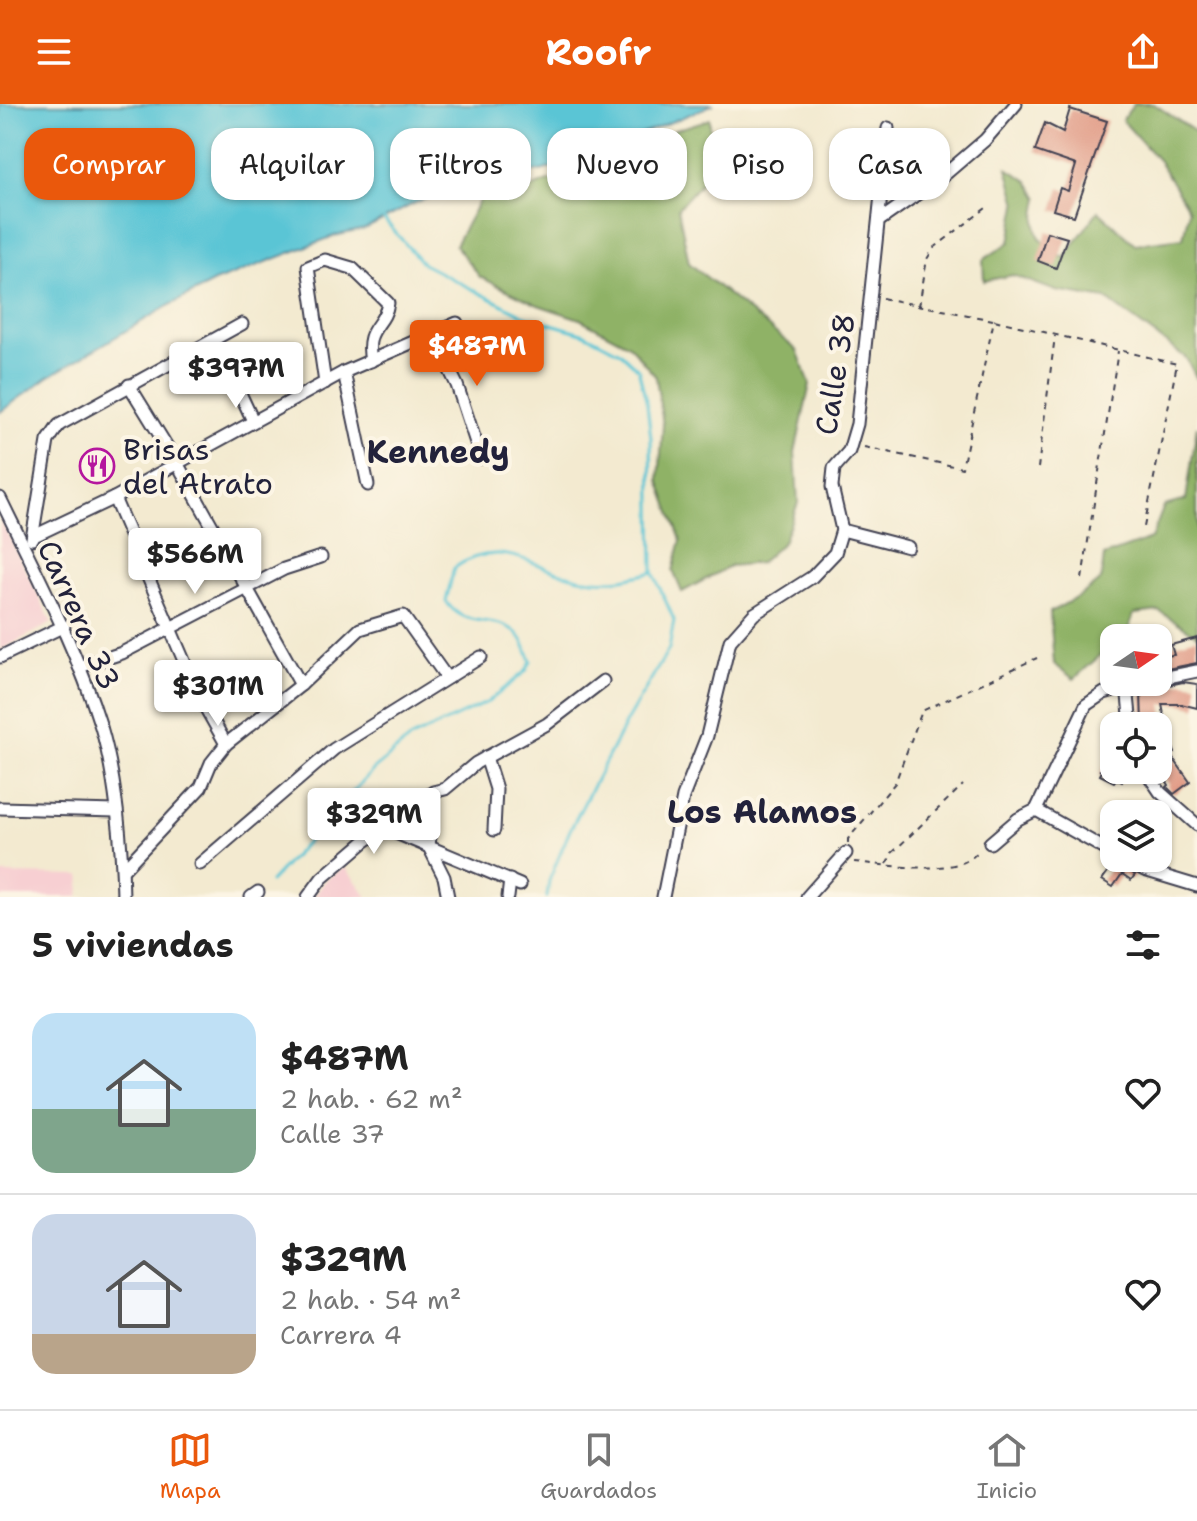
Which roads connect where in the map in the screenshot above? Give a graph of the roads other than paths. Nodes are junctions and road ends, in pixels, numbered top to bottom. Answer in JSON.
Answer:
{"nodes":[{"id":1,"x":1016,"y":104,"type":"edge"},
{"id":2,"x":882,"y":200,"type":"edge"},
{"id":3,"x":880,"y":220,"type":"junction"},
{"id":4,"x":457,"y":323,"type":"dead end"},
{"id":5,"x":242,"y":324,"type":"dead end"},
{"id":6,"x":432,"y":334,"type":"junction"},
{"id":7,"x":225,"y":361,"type":"dead end"},
{"id":8,"x":371,"y":361,"type":"junction"},
{"id":9,"x":344,"y":372,"type":"junction"},
{"id":10,"x":325,"y":383,"type":"junction"},
{"id":11,"x":129,"y":385,"type":"junction"},
{"id":12,"x":253,"y":421,"type":"junction"},
{"id":13,"x":481,"y":458,"type":"dead end"},
{"id":14,"x":177,"y":463,"type":"junction"},
{"id":15,"x":368,"y":485,"type":"dead end"},
{"id":16,"x":0,"y":498,"type":"edge"},
{"id":17,"x":114,"y":498,"type":"junction"},
{"id":18,"x":842,"y":530,"type":"junction"},
{"id":19,"x":34,"y":536,"type":"junction"},
{"id":20,"x":908,"y":547,"type":"dead end"},
{"id":21,"x":25,"y":550,"type":"junction"},
{"id":22,"x":321,"y":557,"type":"dead end"},
{"id":23,"x":245,"y":588,"type":"junction"},
{"id":24,"x":64,"y":626,"type":"junction"},
{"id":25,"x":171,"y":629,"type":"junction"},
{"id":26,"x":0,"y":657,"type":"edge"},
{"id":27,"x":481,"y":657,"type":"dead end"},
{"id":28,"x":79,"y":667,"type":"junction"},
{"id":29,"x":1197,"y":671,"type":"edge"},
{"id":30,"x":1172,"y":676,"type":"edge"},
{"id":31,"x":447,"y":678,"type":"junction"},
{"id":32,"x":603,"y":681,"type":"dead end"},
{"id":33,"x":301,"y":685,"type":"junction"},
{"id":34,"x":1100,"y":696,"type":"edge"},
{"id":35,"x":226,"y":744,"type":"junction"},
{"id":36,"x":486,"y":757,"type":"junction"},
{"id":37,"x":1155,"y":784,"type":"edge"},
{"id":38,"x":425,"y":800,"type":"junction"},
{"id":39,"x":0,"y":808,"type":"edge"},
{"id":40,"x":1036,"y":810,"type":"junction"},
{"id":41,"x":116,"y":811,"type":"junction"},
{"id":42,"x":1197,"y":825,"type":"edge"},
{"id":43,"x":384,"y":828,"type":"junction"},
{"id":44,"x":494,"y":830,"type":"dead end"},
{"id":45,"x":990,"y":843,"type":"road end"},
{"id":46,"x":1100,"y":846,"type":"edge"},
{"id":47,"x":429,"y":847,"type":"junction"},
{"id":48,"x":846,"y":853,"type":"road end"},
{"id":49,"x":200,"y":864,"type":"dead end"},
{"id":50,"x":123,"y":870,"type":"junction"},
{"id":51,"x":1151,"y":872,"type":"edge"},
{"id":52,"x":1197,"y":886,"type":"edge"},
{"id":53,"x":123,"y":897,"type":"edge"},
{"id":54,"x":308,"y":897,"type":"edge"},
{"id":55,"x":448,"y":897,"type":"edge"},
{"id":56,"x":508,"y":897,"type":"edge"},
{"id":57,"x":663,"y":897,"type":"edge"},
{"id":58,"x":807,"y":897,"type":"edge"}],
"edges":[{"from":1,"to":3,"type":"street"},
{"from":2,"to":3,"type":"street","name":"Calle 38"},
{"from":3,"to":18,"type":"street","name":"Calle 38"},
{"from":4,"to":6,"type":"street"},
{"from":5,"to":11,"type":"street"},
{"from":6,"to":8,"type":"street"},
{"from":6,"to":13,"type":"street"},
{"from":7,"to":12,"type":"street"},
{"from":8,"to":9,"type":"street"},
{"from":8,"to":10,"type":"street"},
{"from":9,"to":10,"type":"street"},
{"from":9,"to":15,"type":"street"},
{"from":10,"to":12,"type":"street"},
{"from":11,"to":14,"type":"street"},
{"from":11,"to":19,"type":"street"},
{"from":12,"to":14,"type":"street"},
{"from":14,"to":17,"type":"street"},
{"from":14,"to":23,"type":"street"},
{"from":16,"to":21,"type":"street","name":"Carrera 33"},
{"from":17,"to":19,"type":"street"},
{"from":17,"to":25,"type":"street"},
{"from":18,"to":20,"type":"street"},
{"from":18,"to":57,"type":"street"},
{"from":19,"to":21,"type":"street"},
{"from":21,"to":24,"type":"street","name":"Carrera 33"},
{"from":22,"to":23,"type":"street"},
{"from":23,"to":25,"type":"street"},
{"from":23,"to":33,"type":"street"},
{"from":24,"to":26,"type":"street"},
{"from":24,"to":28,"type":"street","name":"Carrera 33"},
{"from":25,"to":28,"type":"street"},
{"from":25,"to":35,"type":"street"},
{"from":27,"to":31,"type":"street"},
{"from":28,"to":41,"type":"street","name":"Carrera 33"},
{"from":29,"to":30,"type":"street"},
{"from":31,"to":33,"type":"street"},
{"from":31,"to":49,"type":"street"},
{"from":32,"to":36,"type":"street"},
{"from":33,"to":35,"type":"street"},
{"from":34,"to":40,"type":"street"},
{"from":35,"to":50,"type":"street"},
{"from":36,"to":38,"type":"street"},
{"from":36,"to":44,"type":"street"},
{"from":37,"to":42,"type":"street"},
{"from":38,"to":43,"type":"street"},
{"from":38,"to":47,"type":"street"},
{"from":39,"to":41,"type":"street"},
{"from":40,"to":45,"type":"street"},
{"from":40,"to":46,"type":"street"},
{"from":41,"to":50,"type":"street","name":"Carrera 33"},
{"from":43,"to":47,"type":"street"},
{"from":43,"to":54,"type":"street"},
{"from":47,"to":55,"type":"street"},
{"from":47,"to":56,"type":"street"},
{"from":48,"to":58,"type":"street"},
{"from":50,"to":53,"type":"street","name":"Carrera 33"},
{"from":51,"to":52,"type":"street"}]}
